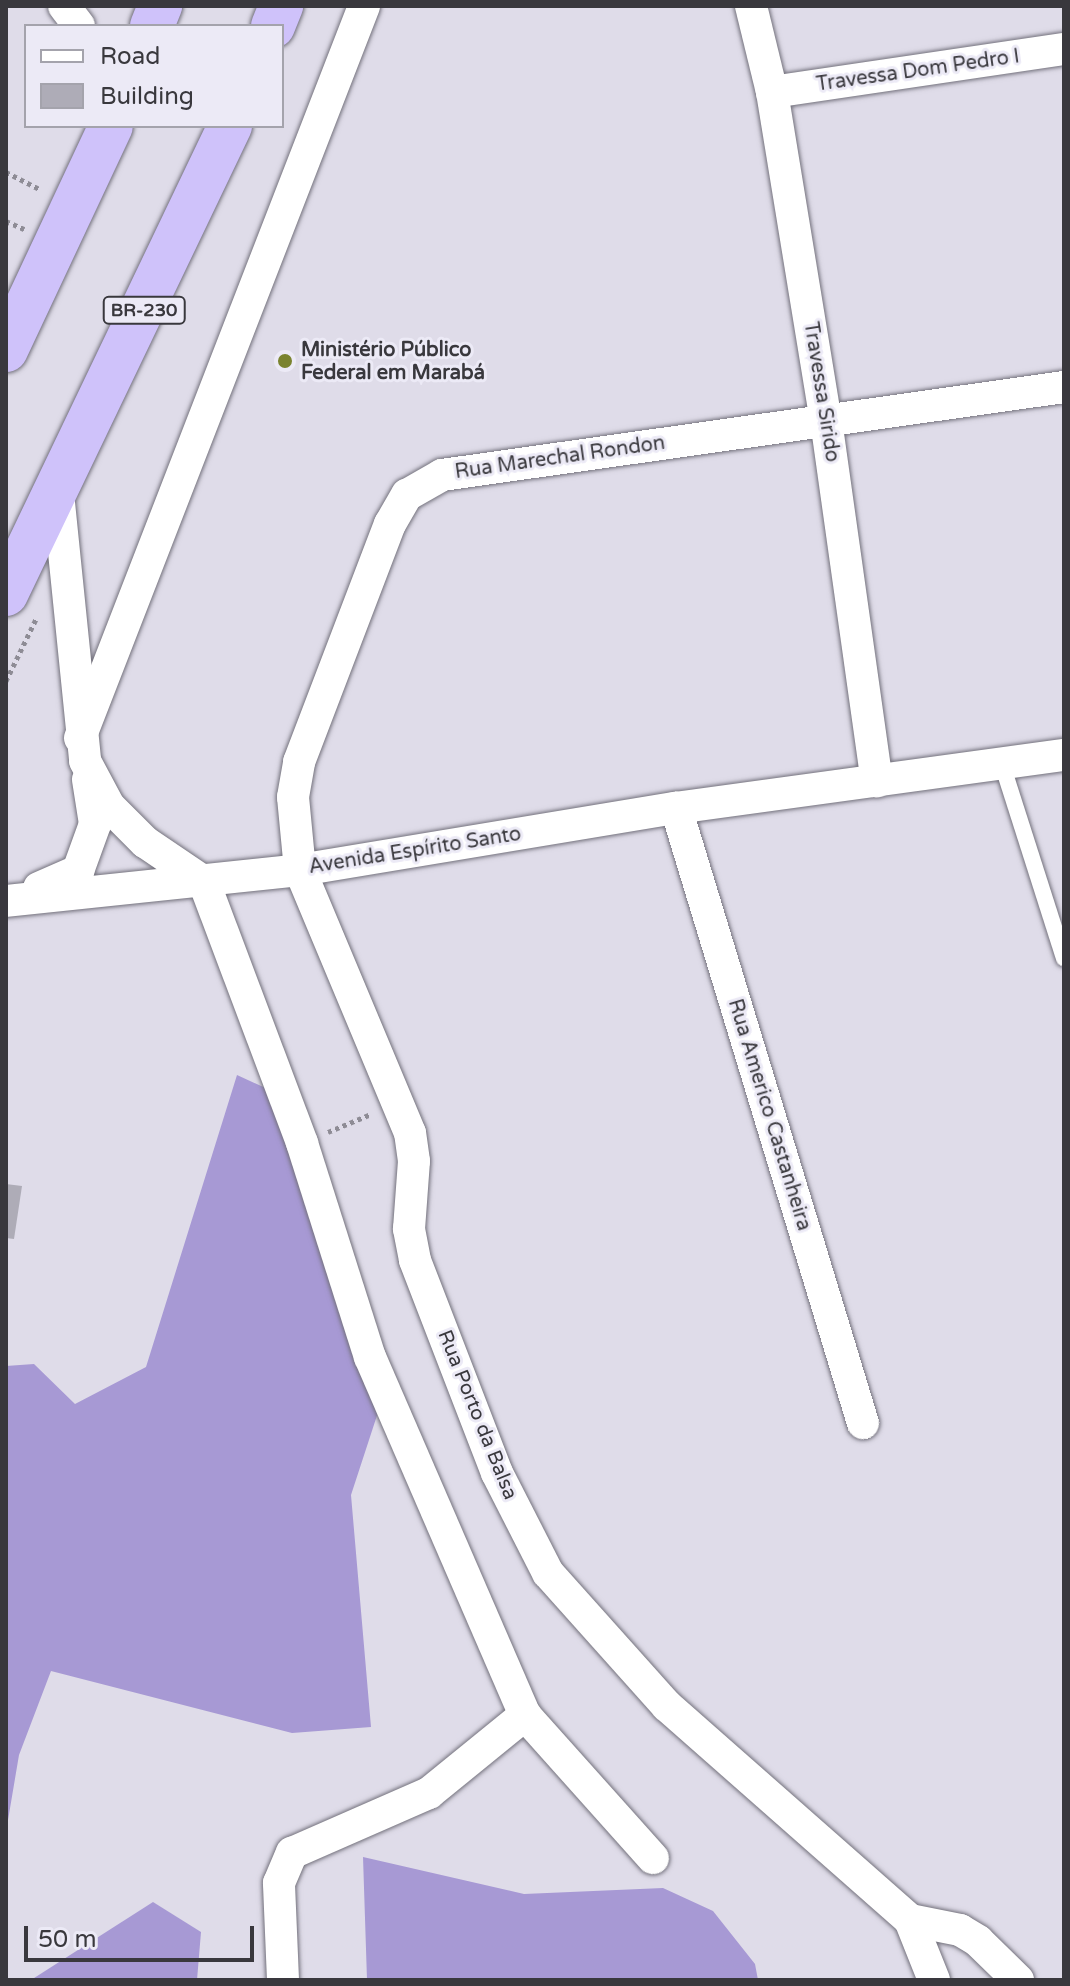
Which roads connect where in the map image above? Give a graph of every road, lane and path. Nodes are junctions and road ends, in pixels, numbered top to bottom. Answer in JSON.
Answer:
{"nodes":[{"id":1,"x":64,"y":6,"type":"edge"},
{"id":2,"x":364,"y":6,"type":"edge"},
{"id":3,"x":751,"y":6,"type":"edge"},
{"id":4,"x":78,"y":24,"type":"edge"},
{"id":5,"x":1064,"y":49,"type":"edge"},
{"id":6,"x":772,"y":92,"type":"junction"},
{"id":7,"x":110,"y":128,"type":"edge"},
{"id":8,"x":229,"y":128,"type":"edge"},
{"id":9,"x":6,"y":350,"type":"edge"},
{"id":10,"x":1064,"y":387,"type":"edge"},
{"id":11,"x":826,"y":420,"type":"junction"},
{"id":12,"x":58,"y":493,"type":"junction"},
{"id":13,"x":6,"y":594,"type":"edge"},
{"id":14,"x":69,"y":616,"type":"junction"},
{"id":15,"x":6,"y":681,"type":"edge"},
{"id":16,"x":82,"y":750,"type":"junction"},
{"id":17,"x":1064,"y":755,"type":"edge"},
{"id":18,"x":1002,"y":764,"type":"junction"},
{"id":19,"x":877,"y":781,"type":"junction"},
{"id":20,"x":676,"y":808,"type":"junction"},
{"id":21,"x":300,"y":870,"type":"junction"},
{"id":22,"x":204,"y":882,"type":"junction"},
{"id":23,"x":9,"y":899,"type":"edge"},
{"id":24,"x":1064,"y":958,"type":"edge"},
{"id":25,"x":397,"y":1103,"type":"junction"},
{"id":26,"x":302,"y":1143,"type":"junction"},
{"id":27,"x":863,"y":1423,"type":"dead end"},
{"id":28,"x":525,"y":1715,"type":"junction"},
{"id":29,"x":653,"y":1858,"type":"dead end"},
{"id":30,"x":910,"y":1920,"type":"junction"},
{"id":31,"x":283,"y":1980,"type":"edge"},
{"id":32,"x":934,"y":1980,"type":"edge"},
{"id":33,"x":1018,"y":1980,"type":"edge"}],
"edges":[{"from":1,"to":4,"type":"street"},
{"from":2,"to":16,"type":"street"},
{"from":3,"to":6,"type":"street","name":"Travessa Sirido"},
{"from":5,"to":6,"type":"street","name":"Travessa Dom Pedro I"},
{"from":6,"to":11,"type":"street","name":"Travessa Sirido"},
{"from":7,"to":9,"type":"highway"},
{"from":8,"to":12,"type":"highway","number":"BR-230"},
{"from":10,"to":11,"type":"street","name":"Rua Marechal Rondon"},
{"from":11,"to":19,"type":"street","name":"Travessa Sirido"},
{"from":11,"to":21,"type":"street","name":"Rua Marechal Rondon"},
{"from":12,"to":13,"type":"highway","number":"BR-230"},
{"from":12,"to":14,"type":"street"},
{"from":14,"to":15,"type":"path"},
{"from":14,"to":16,"type":"street"},
{"from":16,"to":22,"type":"street"},
{"from":16,"to":23,"type":"street"},
{"from":17,"to":18,"type":"street","name":"Avenida Espírito Santo"},
{"from":18,"to":19,"type":"street","name":"Avenida Espírito Santo"},
{"from":18,"to":24,"type":"lane"},
{"from":19,"to":20,"type":"street","name":"Avenida Espírito Santo"},
{"from":20,"to":21,"type":"street","name":"Avenida Espírito Santo"},
{"from":20,"to":27,"type":"street","name":"Rua Americo Castanheira"},
{"from":21,"to":22,"type":"street","name":"Avenida Espírito Santo"},
{"from":21,"to":25,"type":"street","name":"Rua Porto da Balsa"},
{"from":22,"to":23,"type":"street","name":"Avenida Espírito Santo"},
{"from":22,"to":26,"type":"street"},
{"from":25,"to":26,"type":"path"},
{"from":25,"to":30,"type":"street","name":"Rua Porto da Balsa"},
{"from":26,"to":28,"type":"street"},
{"from":28,"to":29,"type":"street"},
{"from":28,"to":31,"type":"street"},
{"from":30,"to":32,"type":"street","name":"Rua Porto da Balsa"},
{"from":30,"to":33,"type":"street"}]}
